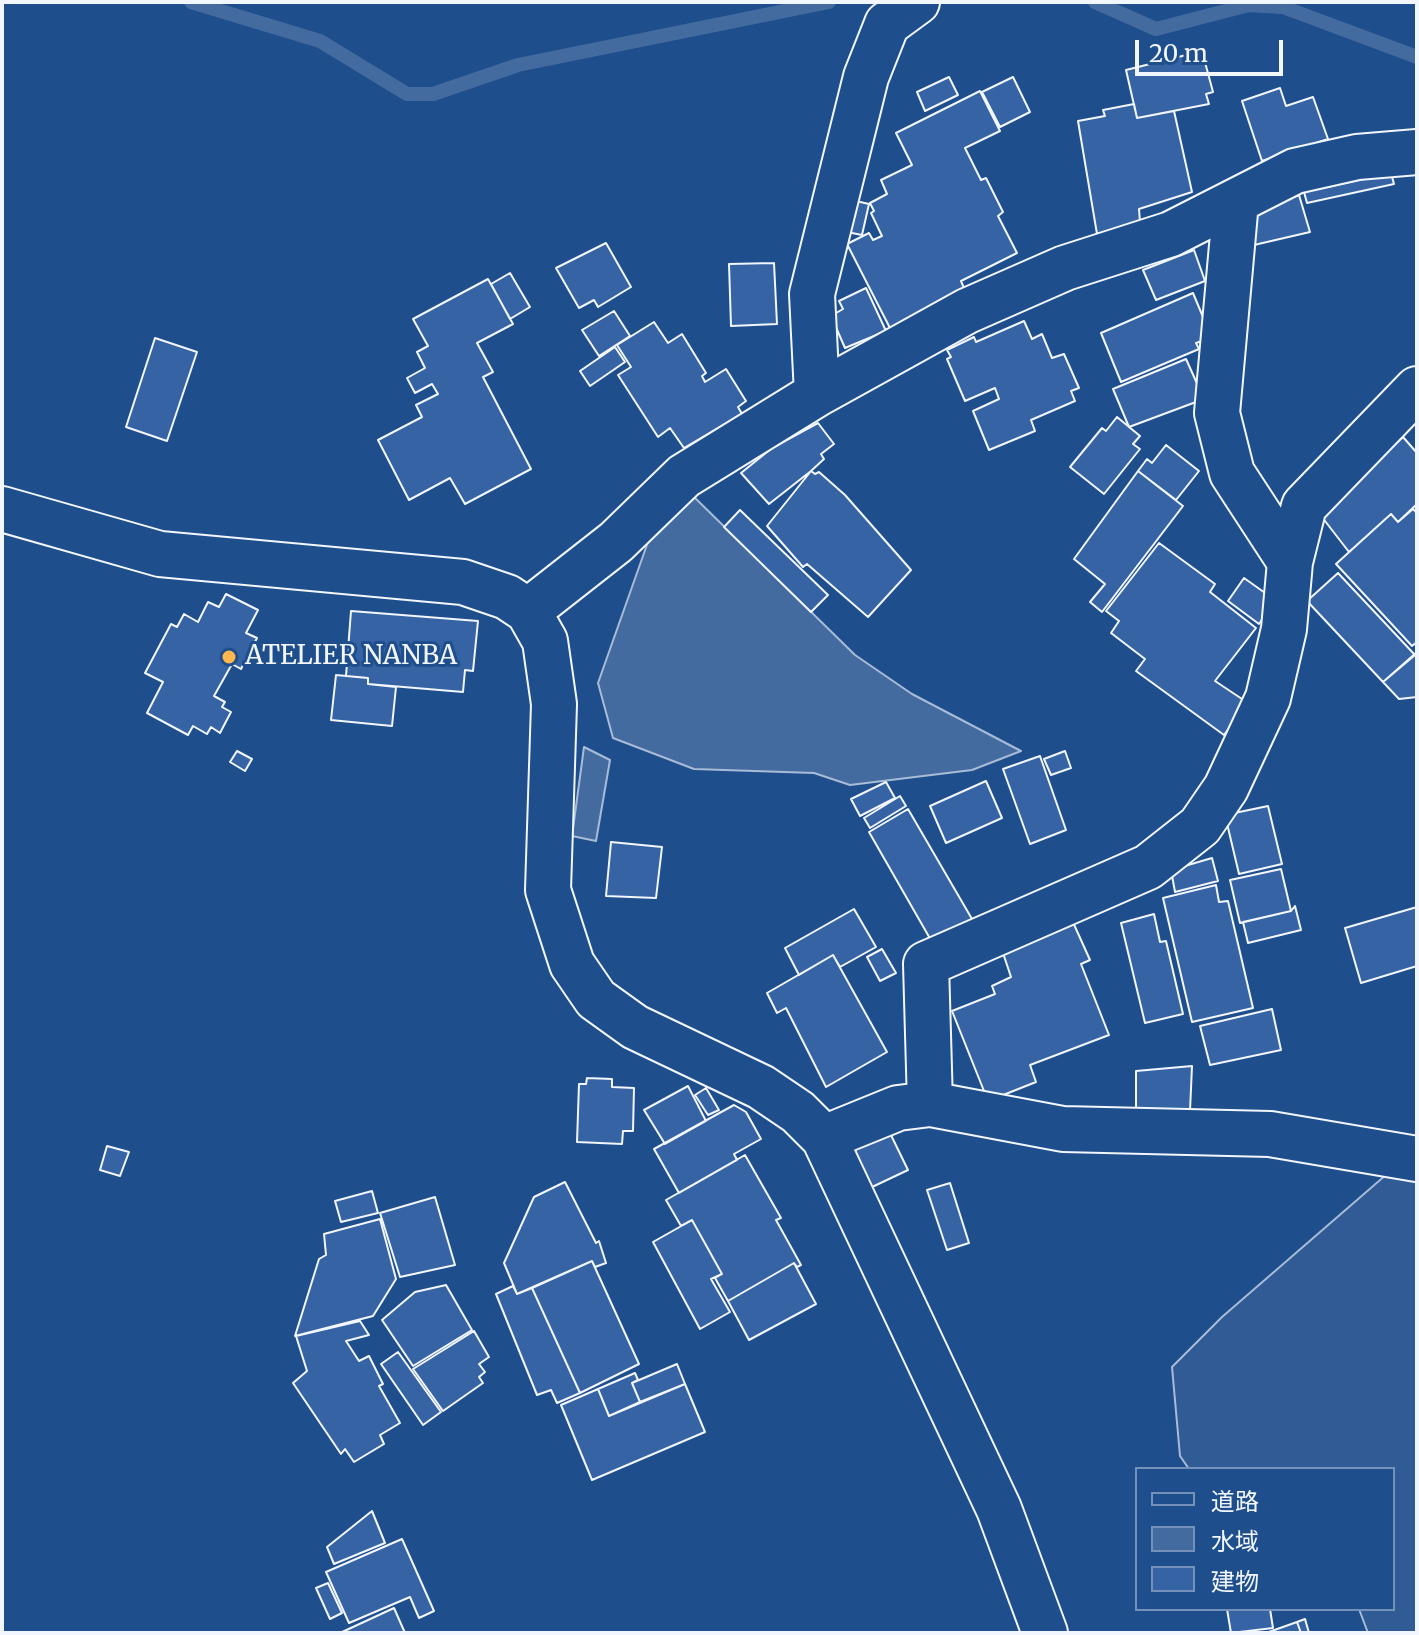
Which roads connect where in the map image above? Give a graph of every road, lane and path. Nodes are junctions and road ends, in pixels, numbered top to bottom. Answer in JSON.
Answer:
{"nodes":[{"id":1,"x":917,"y":2,"type":"edge"},
{"id":2,"x":1417,"y":152,"type":"edge"},
{"id":3,"x":1236,"y":201,"type":"junction"},
{"id":4,"x":1417,"y":389,"type":"edge"},
{"id":5,"x":817,"y":394,"type":"junction"},
{"id":6,"x":2,"y":509,"type":"edge"},
{"id":7,"x":1290,"y":562,"type":"junction"},
{"id":8,"x":528,"y":611,"type":"junction"},
{"id":9,"x":930,"y":1104,"type":"junction"},
{"id":10,"x":824,"y":1138,"type":"junction"},
{"id":11,"x":1417,"y":1159,"type":"edge"},
{"id":12,"x":1045,"y":1633,"type":"edge"}],
"edges":[{"from":1,"to":5,"type":"street"},
{"from":2,"to":3,"type":"street"},
{"from":3,"to":5,"type":"street"},
{"from":3,"to":7,"type":"street"},
{"from":4,"to":7,"type":"street"},
{"from":5,"to":8,"type":"street"},
{"from":6,"to":8,"type":"street"},
{"from":7,"to":9,"type":"street"},
{"from":8,"to":10,"type":"street"},
{"from":9,"to":10,"type":"street"},
{"from":9,"to":11,"type":"street"},
{"from":10,"to":12,"type":"street"}]}
